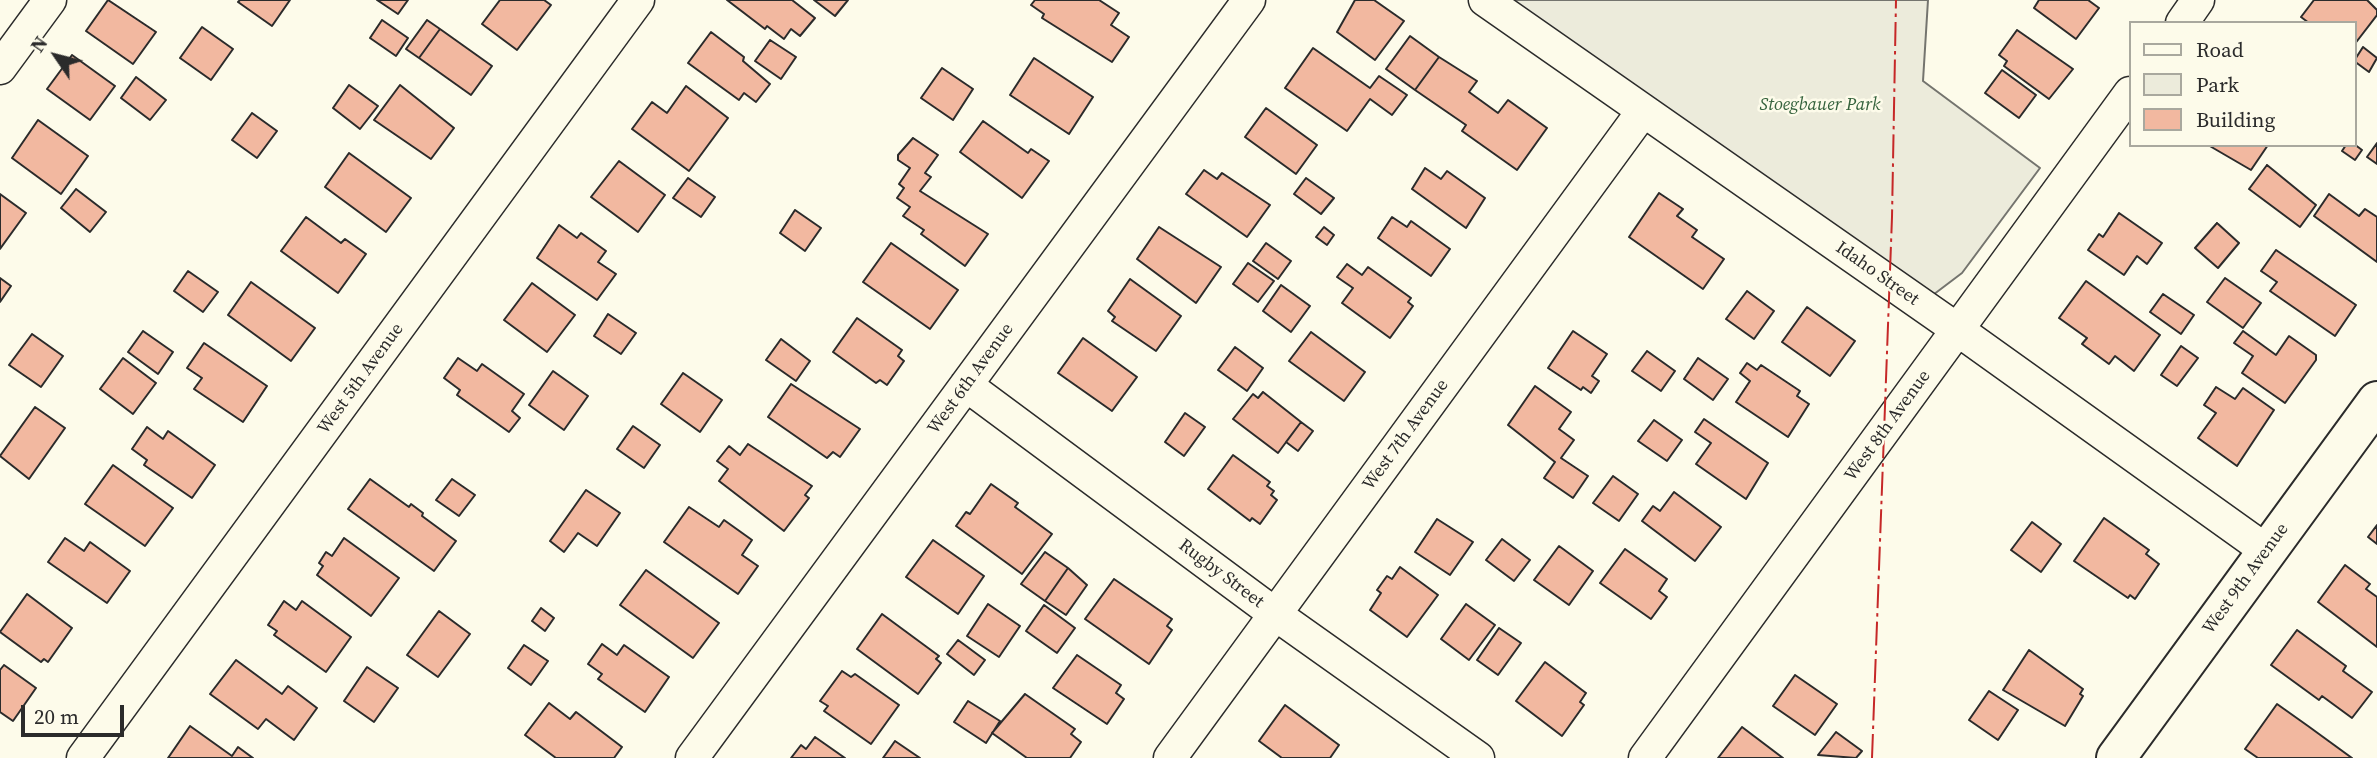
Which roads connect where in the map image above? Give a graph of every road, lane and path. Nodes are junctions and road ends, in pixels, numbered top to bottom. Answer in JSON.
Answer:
{"nodes":[{"id":1,"x":50,"y":0,"type":"edge"},
{"id":2,"x":638,"y":0,"type":"edge"},
{"id":3,"x":1249,"y":0,"type":"edge"},
{"id":4,"x":1485,"y":0,"type":"edge"},
{"id":5,"x":2198,"y":0,"type":"edge"},
{"id":6,"x":2183,"y":21,"type":"edge"},
{"id":7,"x":0,"y":68,"type":"edge"},
{"id":8,"x":2128,"y":96,"type":"edge"},
{"id":9,"x":1643,"y":111,"type":"junction"},
{"id":10,"x":1958,"y":330,"type":"junction"},
{"id":11,"x":966,"y":385,"type":"junction"},
{"id":12,"x":2377,"y":401,"type":"edge"},
{"id":13,"x":2267,"y":551,"type":"junction"},
{"id":14,"x":1275,"y":614,"type":"junction"},
{"id":15,"x":83,"y":758,"type":"edge"},
{"id":16,"x":692,"y":758,"type":"edge"},
{"id":17,"x":1170,"y":758,"type":"edge"},
{"id":18,"x":1478,"y":758,"type":"edge"},
{"id":19,"x":1645,"y":758,"type":"edge"},
{"id":20,"x":2116,"y":758,"type":"edge"}],
"edges":[{"from":1,"to":7,"type":"street"},
{"from":2,"to":15,"type":"street","name":"West 5th Avenue"},
{"from":3,"to":11,"type":"street","name":"West 6th Avenue"},
{"from":4,"to":9,"type":"street","name":"Idaho Street"},
{"from":5,"to":6,"type":"street"},
{"from":8,"to":10,"type":"street","name":"West 8th Avenue"},
{"from":9,"to":10,"type":"street","name":"Idaho Street"},
{"from":9,"to":14,"type":"street","name":"West 7th Avenue"},
{"from":10,"to":13,"type":"street","name":"Idaho Street"},
{"from":10,"to":19,"type":"street","name":"West 8th Avenue"},
{"from":11,"to":14,"type":"street","name":"Rugby Street"},
{"from":11,"to":16,"type":"street","name":"West 6th Avenue"},
{"from":12,"to":13,"type":"main road","name":"West 9th Avenue"},
{"from":13,"to":20,"type":"main road","name":"West 9th Avenue"},
{"from":14,"to":17,"type":"street","name":"West 7th Avenue"},
{"from":14,"to":18,"type":"street","name":"Rugby Street"}]}
